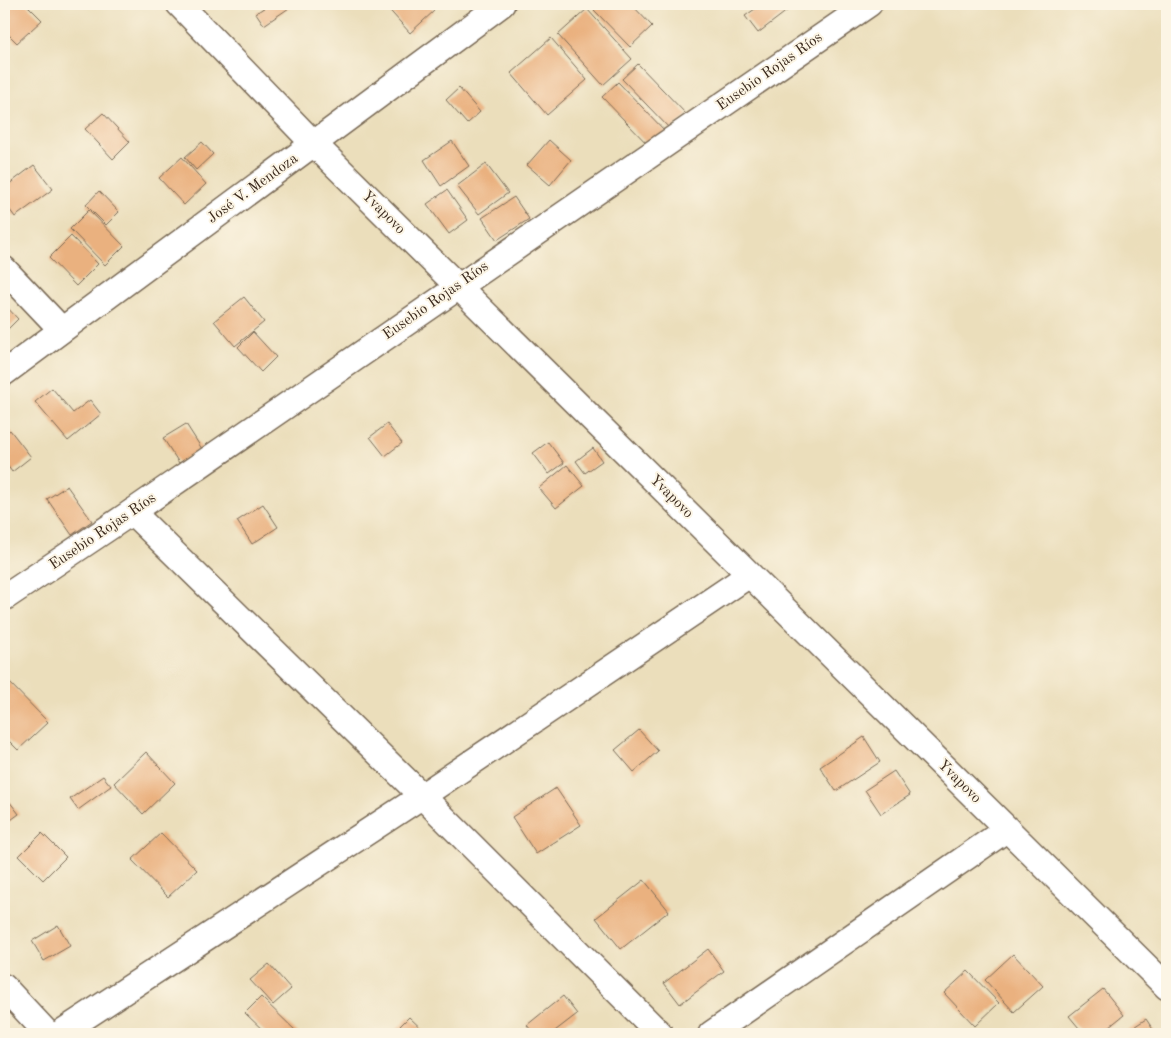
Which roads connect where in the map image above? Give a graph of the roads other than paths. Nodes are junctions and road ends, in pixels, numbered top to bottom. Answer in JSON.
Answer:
{"nodes":[{"id":1,"x":179,"y":4,"type":"edge"},
{"id":2,"x":502,"y":4,"type":"edge"},
{"id":3,"x":868,"y":4,"type":"edge"},
{"id":4,"x":314,"y":144,"type":"junction"},
{"id":5,"x":4,"y":269,"type":"edge"},
{"id":6,"x":457,"y":287,"type":"junction"},
{"id":7,"x":61,"y":329,"type":"junction"},
{"id":8,"x":4,"y":373,"type":"edge"},
{"id":9,"x":132,"y":512,"type":"junction"},
{"id":10,"x":750,"y":575,"type":"junction"},
{"id":11,"x":4,"y":598,"type":"edge"},
{"id":12,"x":422,"y":796,"type":"junction"},
{"id":13,"x":1007,"y":828,"type":"junction"},
{"id":14,"x":4,"y":987,"type":"edge"},
{"id":15,"x":1167,"y":987,"type":"edge"},
{"id":16,"x":48,"y":1034,"type":"edge"},
{"id":17,"x":59,"y":1034,"type":"edge"},
{"id":18,"x":660,"y":1034,"type":"edge"},
{"id":19,"x":711,"y":1034,"type":"edge"}],
"edges":[{"from":1,"to":4,"type":"street","name":"Yvapovo"},
{"from":2,"to":4,"type":"street","name":"José V. Mendoza"},
{"from":3,"to":6,"type":"street","name":"Eusebio Rojas Ríos"},
{"from":4,"to":6,"type":"street","name":"Yvapovo"},
{"from":4,"to":7,"type":"street","name":"José V. Mendoza"},
{"from":5,"to":7,"type":"street"},
{"from":6,"to":9,"type":"street","name":"Eusebio Rojas Ríos"},
{"from":6,"to":10,"type":"street","name":"Yvapovo"},
{"from":7,"to":8,"type":"street","name":"José V. Mendoza"},
{"from":9,"to":11,"type":"street","name":"Eusebio Rojas Ríos"},
{"from":9,"to":12,"type":"street"},
{"from":10,"to":12,"type":"street"},
{"from":10,"to":13,"type":"street","name":"Yvapovo"},
{"from":12,"to":17,"type":"street"},
{"from":12,"to":18,"type":"street"},
{"from":13,"to":15,"type":"street","name":"Yvapovo"},
{"from":13,"to":19,"type":"street"},
{"from":14,"to":16,"type":"street"}]}
